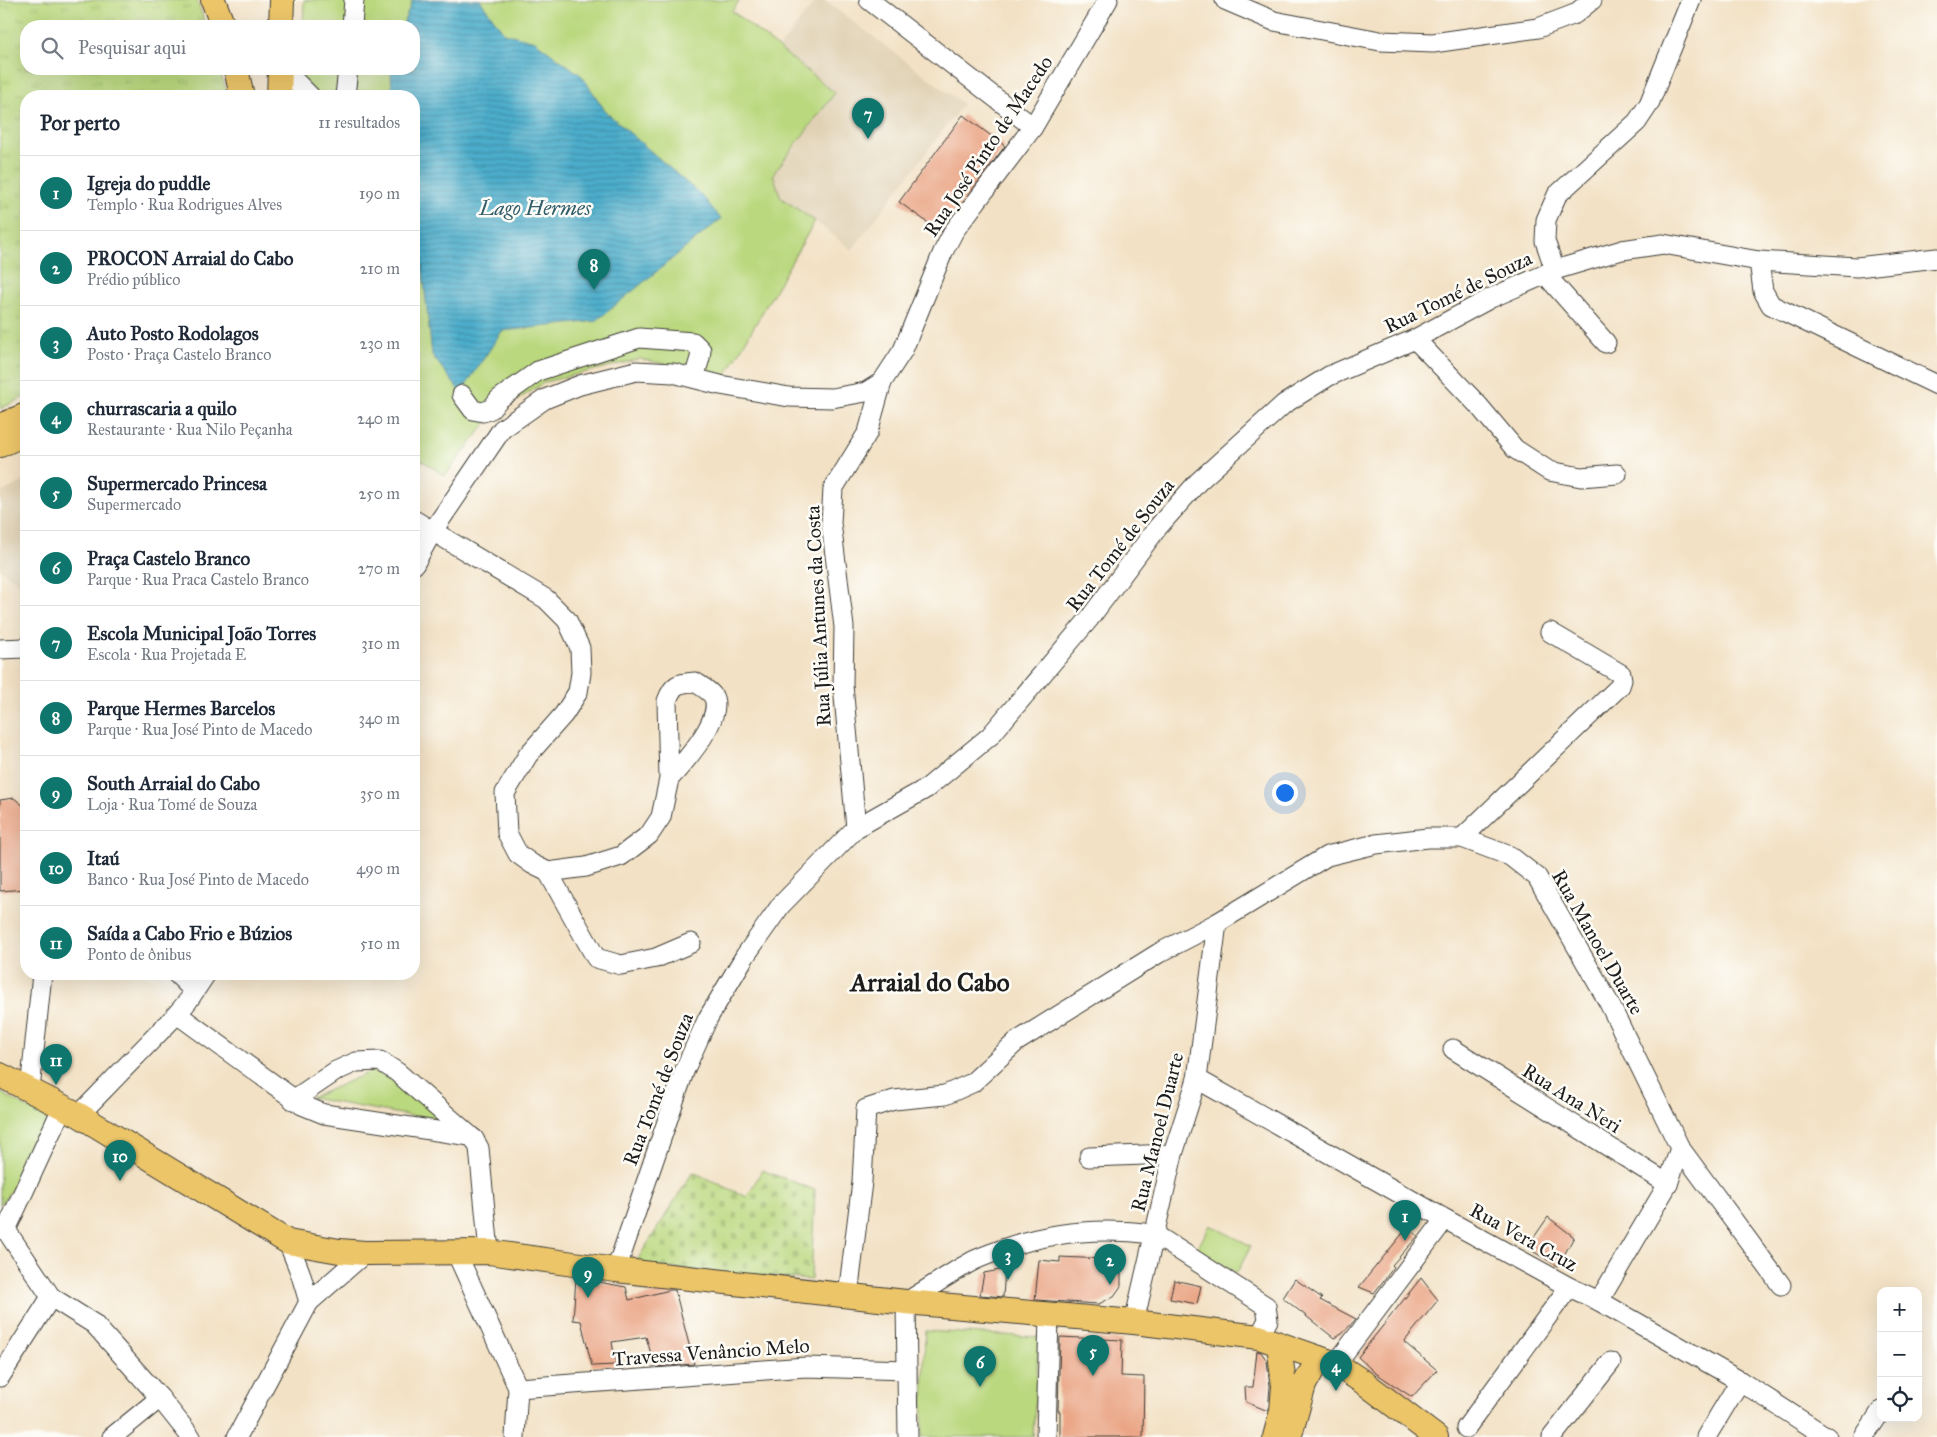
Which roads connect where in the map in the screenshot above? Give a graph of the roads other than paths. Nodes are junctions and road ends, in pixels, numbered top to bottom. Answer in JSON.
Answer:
{"nodes":[{"id":1,"x":213,"y":0,"type":"edge"},
{"id":2,"x":282,"y":0,"type":"edge"},
{"id":3,"x":354,"y":0,"type":"edge"},
{"id":4,"x":869,"y":0,"type":"edge"},
{"id":5,"x":1108,"y":0,"type":"edge"},
{"id":6,"x":1225,"y":0,"type":"edge"},
{"id":7,"x":1592,"y":0,"type":"edge"},
{"id":8,"x":1691,"y":0,"type":"edge"},
{"id":9,"x":221,"y":20,"type":"edge"},
{"id":10,"x":281,"y":20,"type":"edge"},
{"id":11,"x":352,"y":20,"type":"edge"},
{"id":12,"x":237,"y":75,"type":"edge"},
{"id":13,"x":281,"y":75,"type":"edge"},
{"id":14,"x":288,"y":75,"type":"edge"},
{"id":15,"x":347,"y":75,"type":"edge"},
{"id":16,"x":241,"y":90,"type":"edge"},
{"id":17,"x":280,"y":90,"type":"edge"},
{"id":18,"x":304,"y":90,"type":"edge"},
{"id":19,"x":346,"y":90,"type":"edge"},
{"id":20,"x":1033,"y":127,"type":"junction"},
{"id":21,"x":1937,"y":258,"type":"edge"},
{"id":22,"x":1759,"y":261,"type":"junction"},
{"id":23,"x":1550,"y":272,"type":"junction"},
{"id":24,"x":1415,"y":339,"type":"junction"},
{"id":25,"x":1606,"y":344,"type":"dead end"},
{"id":26,"x":694,"y":378,"type":"junction"},
{"id":27,"x":882,"y":382,"type":"junction"},
{"id":28,"x":1937,"y":385,"type":"edge"},
{"id":29,"x":462,"y":394,"type":"dead end"},
{"id":30,"x":20,"y":418,"type":"edge"},
{"id":31,"x":0,"y":426,"type":"edge"},
{"id":32,"x":20,"y":436,"type":"edge"},
{"id":33,"x":0,"y":445,"type":"edge"},
{"id":34,"x":1617,"y":474,"type":"dead end"},
{"id":35,"x":420,"y":524,"type":"edge"},
{"id":36,"x":432,"y":532,"type":"junction"},
{"id":37,"x":420,"y":554,"type":"edge"},
{"id":38,"x":1550,"y":632,"type":"dead end"},
{"id":39,"x":0,"y":648,"type":"edge"},
{"id":40,"x":20,"y":648,"type":"edge"},
{"id":41,"x":669,"y":779,"type":"junction"},
{"id":42,"x":856,"y":828,"type":"junction"},
{"id":43,"x":1462,"y":838,"type":"junction"},
{"id":44,"x":548,"y":872,"type":"junction"},
{"id":45,"x":1217,"y":923,"type":"junction"},
{"id":46,"x":691,"y":943,"type":"dead end"},
{"id":47,"x":41,"y":980,"type":"edge"},
{"id":48,"x":183,"y":980,"type":"edge"},
{"id":49,"x":202,"y":980,"type":"edge"},
{"id":50,"x":194,"y":991,"type":"junction"},
{"id":51,"x":177,"y":1014,"type":"junction"},
{"id":52,"x":1453,"y":1049,"type":"dead end"},
{"id":53,"x":0,"y":1076,"type":"edge"},
{"id":54,"x":1197,"y":1079,"type":"junction"},
{"id":55,"x":30,"y":1090,"type":"junction"},
{"id":56,"x":293,"y":1100,"type":"junction"},
{"id":57,"x":71,"y":1110,"type":"junction"},
{"id":58,"x":470,"y":1136,"type":"junction"},
{"id":59,"x":1680,"y":1148,"type":"junction"},
{"id":60,"x":1174,"y":1154,"type":"junction"},
{"id":61,"x":1088,"y":1158,"type":"dead end"},
{"id":62,"x":1668,"y":1184,"type":"junction"},
{"id":63,"x":1445,"y":1219,"type":"junction"},
{"id":64,"x":3,"y":1226,"type":"edge"},
{"id":65,"x":1154,"y":1234,"type":"junction"},
{"id":66,"x":288,"y":1242,"type":"junction"},
{"id":67,"x":456,"y":1252,"type":"junction"},
{"id":68,"x":489,"y":1252,"type":"junction"},
{"id":69,"x":365,"y":1253,"type":"junction"},
{"id":70,"x":616,"y":1270,"type":"junction"},
{"id":71,"x":1781,"y":1285,"type":"dead end"},
{"id":72,"x":1569,"y":1287,"type":"junction"},
{"id":73,"x":848,"y":1295,"type":"junction"},
{"id":74,"x":51,"y":1297,"type":"junction"},
{"id":75,"x":1599,"y":1301,"type":"junction"},
{"id":76,"x":309,"y":1302,"type":"junction"},
{"id":77,"x":906,"y":1302,"type":"junction"},
{"id":78,"x":1049,"y":1314,"type":"junction"},
{"id":79,"x":1134,"y":1322,"type":"junction"},
{"id":80,"x":1269,"y":1341,"type":"junction"},
{"id":81,"x":1328,"y":1361,"type":"junction"},
{"id":82,"x":1611,"y":1362,"type":"dead end"},
{"id":83,"x":907,"y":1370,"type":"junction"},
{"id":84,"x":0,"y":1377,"type":"edge"},
{"id":85,"x":1740,"y":1381,"type":"junction"},
{"id":86,"x":518,"y":1388,"type":"junction"},
{"id":87,"x":1293,"y":1388,"type":"junction"},
{"id":88,"x":160,"y":1398,"type":"junction"},
{"id":89,"x":1877,"y":1417,"type":"edge"},
{"id":90,"x":1466,"y":1428,"type":"dead end"},
{"id":91,"x":112,"y":1437,"type":"edge"},
{"id":92,"x":191,"y":1437,"type":"edge"},
{"id":93,"x":237,"y":1437,"type":"edge"},
{"id":94,"x":515,"y":1437,"type":"edge"},
{"id":95,"x":908,"y":1437,"type":"edge"},
{"id":96,"x":1046,"y":1437,"type":"edge"},
{"id":97,"x":1275,"y":1437,"type":"edge"},
{"id":98,"x":1289,"y":1437,"type":"edge"},
{"id":99,"x":1436,"y":1437,"type":"edge"},
{"id":100,"x":1552,"y":1437,"type":"edge"},
{"id":101,"x":1706,"y":1437,"type":"edge"},
{"id":102,"x":1827,"y":1437,"type":"edge"},
{"id":103,"x":1864,"y":1437,"type":"edge"}],
"edges":[{"from":1,"to":9,"type":"main road"},
{"from":2,"to":10,"type":"main road"},
{"from":3,"to":11,"type":"street"},
{"from":4,"to":20,"type":"street"},
{"from":5,"to":20,"type":"street","name":"Rua José Pinto de Macedo"},
{"from":6,"to":7,"type":"street"},
{"from":8,"to":23,"type":"street"},
{"from":12,"to":16,"type":"main road"},
{"from":13,"to":17,"type":"main road"},
{"from":14,"to":18,"type":"street"},
{"from":15,"to":19,"type":"street"},
{"from":20,"to":27,"type":"street","name":"Rua José Pinto de Macedo"},
{"from":21,"to":22,"type":"street","name":"Rua Tomé de Souza"},
{"from":22,"to":23,"type":"street","name":"Rua Tomé de Souza"},
{"from":22,"to":28,"type":"street"},
{"from":23,"to":24,"type":"street","name":"Rua Tomé de Souza"},
{"from":23,"to":25,"type":"street"},
{"from":24,"to":34,"type":"street"},
{"from":24,"to":42,"type":"street","name":"Rua Tomé de Souza"},
{"from":26,"to":27,"type":"street"},
{"from":26,"to":29,"type":"street"},
{"from":26,"to":36,"type":"street"},
{"from":27,"to":42,"type":"street","name":"Rua Júlia Antunes da Costa"},
{"from":30,"to":31,"type":"main road"},
{"from":32,"to":33,"type":"main road"},
{"from":35,"to":36,"type":"street"},
{"from":36,"to":37,"type":"street"},
{"from":36,"to":44,"type":"street"},
{"from":38,"to":43,"type":"street"},
{"from":39,"to":40,"type":"street"},
{"from":41,"to":41,"type":"street"},
{"from":41,"to":44,"type":"street"},
{"from":42,"to":70,"type":"street","name":"Rua Tomé de Souza"},
{"from":43,"to":45,"type":"street","name":"Rua Manoel Duarte"},
{"from":43,"to":59,"type":"street","name":"Rua Manoel Duarte"},
{"from":44,"to":46,"type":"street"},
{"from":45,"to":54,"type":"street","name":"Rua Manoel Duarte"},
{"from":45,"to":73,"type":"street","name":"Rua Manoel Duarte"},
{"from":47,"to":55,"type":"street"},
{"from":48,"to":50,"type":"street"},
{"from":49,"to":50,"type":"street"},
{"from":50,"to":51,"type":"street"},
{"from":51,"to":56,"type":"street"},
{"from":51,"to":57,"type":"street"},
{"from":52,"to":62,"type":"street","name":"Rua Ana Neri"},
{"from":53,"to":55,"type":"main road"},
{"from":54,"to":60,"type":"street","name":"Rua Manoel Duarte"},
{"from":54,"to":63,"type":"street","name":"Rua Vera Cruz"},
{"from":55,"to":57,"type":"main road"},
{"from":56,"to":58,"type":"street"},
{"from":56,"to":58,"type":"street"},
{"from":57,"to":64,"type":"street"},
{"from":57,"to":66,"type":"main road"},
{"from":58,"to":68,"type":"street"},
{"from":59,"to":62,"type":"street"},
{"from":59,"to":71,"type":"street","name":"Rua Manoel Duarte"},
{"from":60,"to":61,"type":"street"},
{"from":60,"to":65,"type":"street","name":"Rua Manoel Duarte"},
{"from":62,"to":75,"type":"street"},
{"from":63,"to":72,"type":"street","name":"Rua Vera Cruz"},
{"from":63,"to":81,"type":"street"},
{"from":64,"to":74,"type":"street"},
{"from":65,"to":77,"type":"street"},
{"from":65,"to":79,"type":"street","name":"Rua Manoel Duarte"},
{"from":65,"to":80,"type":"street"},
{"from":66,"to":69,"type":"main road"},
{"from":66,"to":76,"type":"street"},
{"from":67,"to":68,"type":"main road"},
{"from":67,"to":69,"type":"main road"},
{"from":67,"to":86,"type":"street"},
{"from":68,"to":70,"type":"main road"},
{"from":69,"to":76,"type":"street"},
{"from":70,"to":73,"type":"main road"},
{"from":72,"to":75,"type":"street","name":"Rua Vera Cruz"},
{"from":72,"to":90,"type":"street"},
{"from":73,"to":77,"type":"main road"},
{"from":74,"to":84,"type":"street"},
{"from":74,"to":88,"type":"street"},
{"from":75,"to":85,"type":"street","name":"Rua Vera Cruz"},
{"from":76,"to":93,"type":"street"},
{"from":77,"to":78,"type":"main road"},
{"from":77,"to":83,"type":"street"},
{"from":78,"to":79,"type":"main road"},
{"from":78,"to":96,"type":"street"},
{"from":79,"to":80,"type":"main road"},
{"from":80,"to":81,"type":"main road"},
{"from":80,"to":87,"type":"main road"},
{"from":81,"to":87,"type":"main road"},
{"from":81,"to":99,"type":"main road"},
{"from":82,"to":100,"type":"street"},
{"from":83,"to":86,"type":"street","name":"Travessa Venâncio Melo"},
{"from":83,"to":95,"type":"street"},
{"from":85,"to":101,"type":"street"},
{"from":85,"to":102,"type":"street","name":"Rua Vera Cruz"},
{"from":86,"to":94,"type":"street"},
{"from":87,"to":97,"type":"main road"},
{"from":87,"to":98,"type":"main road"},
{"from":88,"to":91,"type":"street"},
{"from":88,"to":92,"type":"street"},
{"from":89,"to":103,"type":"street"}]}
